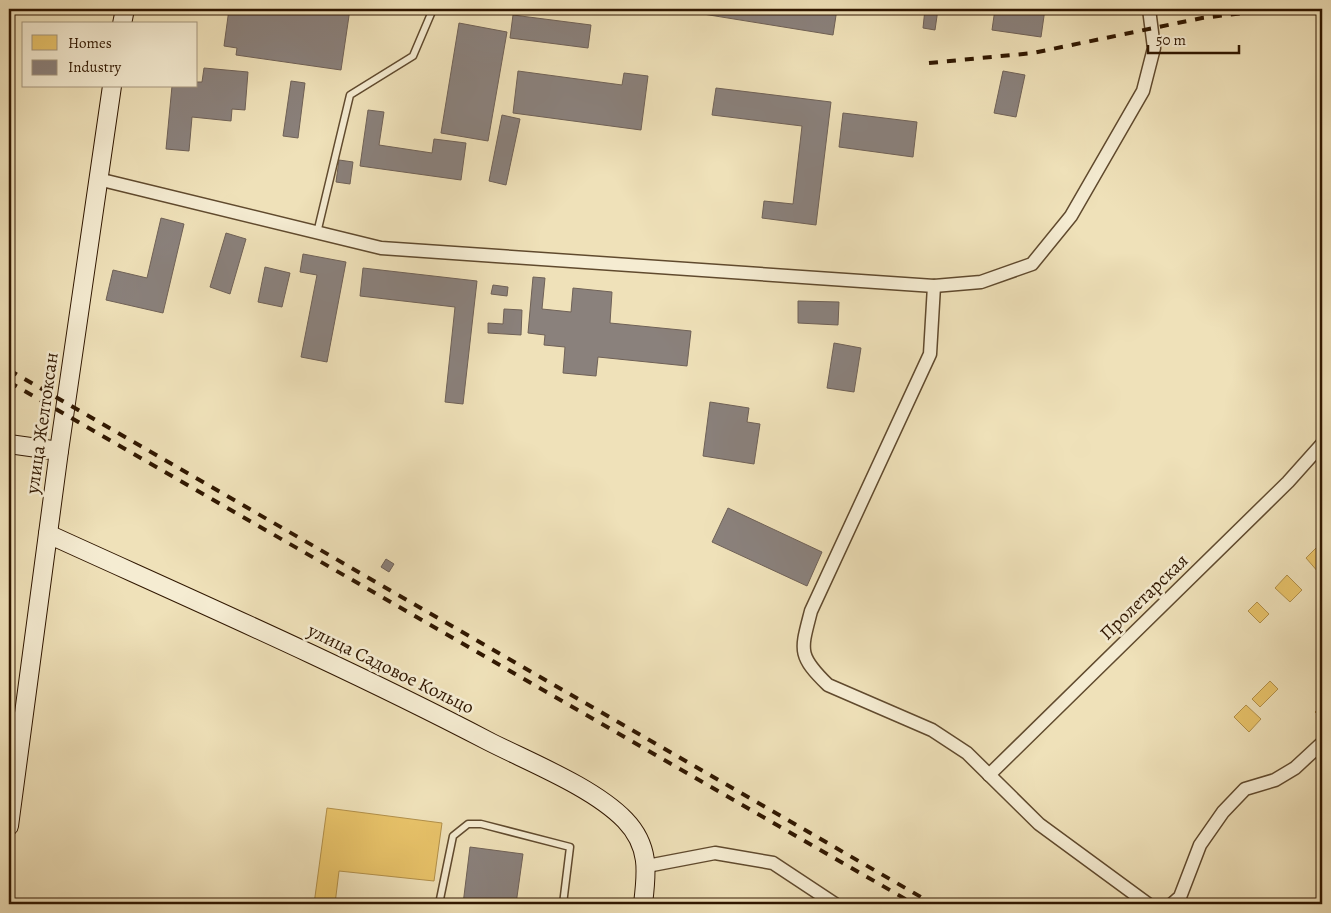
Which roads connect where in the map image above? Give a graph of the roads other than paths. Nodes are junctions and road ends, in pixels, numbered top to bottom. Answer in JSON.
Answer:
{"nodes":[{"id":1,"x":125,"y":9,"type":"edge"},
{"id":2,"x":433,"y":9,"type":"edge"},
{"id":3,"x":1149,"y":9,"type":"edge"},
{"id":4,"x":122,"y":22,"type":"edge"},
{"id":5,"x":112,"y":88,"type":"edge"},
{"id":6,"x":98,"y":179,"type":"junction"},
{"id":7,"x":317,"y":233,"type":"junction"},
{"id":8,"x":934,"y":286,"type":"junction"},
{"id":9,"x":9,"y":444,"type":"edge"},
{"id":10,"x":1322,"y":444,"type":"edge"},
{"id":11,"x":59,"y":451,"type":"junction"},
{"id":12,"x":48,"y":534,"type":"junction"},
{"id":13,"x":1322,"y":743,"type":"edge"},
{"id":14,"x":989,"y":775,"type":"junction"},
{"id":15,"x":9,"y":826,"type":"edge"},
{"id":16,"x":647,"y":866,"type":"junction"},
{"id":17,"x":439,"y":904,"type":"edge"},
{"id":18,"x":563,"y":904,"type":"edge"},
{"id":19,"x":643,"y":904,"type":"edge"},
{"id":20,"x":835,"y":904,"type":"edge"},
{"id":21,"x":1148,"y":904,"type":"edge"},
{"id":22,"x":1172,"y":904,"type":"edge"}],
"edges":[{"from":1,"to":4,"type":"street"},
{"from":2,"to":7,"type":"lane"},
{"from":3,"to":8,"type":"street"},
{"from":5,"to":6,"type":"street","name":"улица Желтоксан"},
{"from":6,"to":7,"type":"street"},
{"from":6,"to":11,"type":"street","name":"улица Желтоксан"},
{"from":7,"to":8,"type":"street"},
{"from":8,"to":14,"type":"street"},
{"from":9,"to":11,"type":"street"},
{"from":10,"to":14,"type":"street","name":"Пролетарская"},
{"from":11,"to":12,"type":"street","name":"улица Желтоксан"},
{"from":12,"to":15,"type":"street","name":"улица Желтоксан"},
{"from":12,"to":16,"type":"street","name":"улица Садовое Кольцо"},
{"from":13,"to":22,"type":"street"},
{"from":14,"to":21,"type":"street"},
{"from":16,"to":19,"type":"street","name":"улица Садовое Кольцо"},
{"from":16,"to":20,"type":"street"},
{"from":17,"to":18,"type":"lane"}]}
